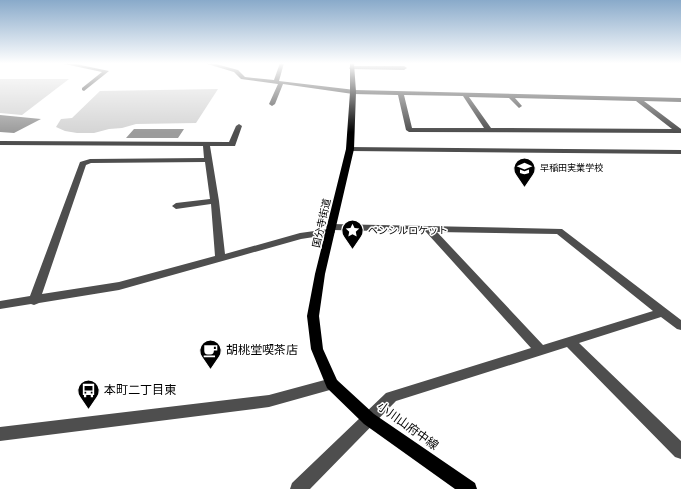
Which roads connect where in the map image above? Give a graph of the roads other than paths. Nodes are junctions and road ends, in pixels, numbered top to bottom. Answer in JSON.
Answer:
{"nodes":[{"id":1,"x":88,"y":86,"type":"edge"},
{"id":2,"x":277,"y":86,"type":"edge"},
{"id":3,"x":310,"y":86,"type":"edge"},
{"id":4,"x":353,"y":86,"type":"edge"},
{"id":5,"x":84,"y":89,"type":"dead end"},
{"id":6,"x":353,"y":91,"type":"junction"},
{"id":7,"x":400,"y":93,"type":"junction"},
{"id":8,"x":465,"y":95,"type":"junction"},
{"id":9,"x":511,"y":96,"type":"junction"},
{"id":10,"x":638,"y":99,"type":"junction"},
{"id":11,"x":681,"y":100,"type":"edge"},
{"id":12,"x":272,"y":104,"type":"dead end"},
{"id":13,"x":519,"y":106,"type":"dead end"},
{"id":14,"x":239,"y":126,"type":"dead end"},
{"id":15,"x":489,"y":130,"type":"junction"},
{"id":16,"x":0,"y":143,"type":"edge"},
{"id":17,"x":206,"y":144,"type":"junction"},
{"id":18,"x":350,"y":149,"type":"junction"},
{"id":19,"x":681,"y":152,"type":"edge"},
{"id":20,"x":208,"y":160,"type":"junction"},
{"id":21,"x":215,"y":201,"type":"junction"},
{"id":22,"x":176,"y":206,"type":"dead end"},
{"id":23,"x":428,"y":228,"type":"junction"},
{"id":24,"x":331,"y":229,"type":"junction"},
{"id":25,"x":220,"y":258,"type":"junction"},
{"id":26,"x":34,"y":301,"type":"junction"},
{"id":27,"x":0,"y":305,"type":"edge"},
{"id":28,"x":663,"y":312,"type":"junction"},
{"id":29,"x":681,"y":326,"type":"edge"},
{"id":30,"x":569,"y":341,"type":"junction"},
{"id":31,"x":540,"y":350,"type":"junction"},
{"id":32,"x":332,"y":384,"type":"junction"},
{"id":33,"x":369,"y":419,"type":"junction"},
{"id":34,"x":0,"y":434,"type":"edge"},
{"id":35,"x":681,"y":452,"type":"edge"},
{"id":36,"x":298,"y":489,"type":"edge"},
{"id":37,"x":469,"y":489,"type":"edge"}],
"edges":[{"from":1,"to":5,"type":"street"},
{"from":2,"to":12,"type":"street"},
{"from":3,"to":6,"type":"street"},
{"from":4,"to":6,"type":"main road","name":"国分寺街道"},
{"from":6,"to":7,"type":"street"},
{"from":6,"to":18,"type":"main road","name":"国分寺街道"},
{"from":7,"to":8,"type":"street"},
{"from":7,"to":15,"type":"street"},
{"from":8,"to":9,"type":"street"},
{"from":8,"to":15,"type":"street"},
{"from":9,"to":10,"type":"street"},
{"from":9,"to":13,"type":"street"},
{"from":10,"to":11,"type":"street"},
{"from":10,"to":15,"type":"street"},
{"from":14,"to":17,"type":"street"},
{"from":16,"to":17,"type":"street"},
{"from":17,"to":20,"type":"street"},
{"from":18,"to":19,"type":"street"},
{"from":18,"to":24,"type":"main road","name":"国分寺街道"},
{"from":20,"to":21,"type":"street"},
{"from":20,"to":26,"type":"street"},
{"from":21,"to":22,"type":"street"},
{"from":21,"to":25,"type":"street"},
{"from":23,"to":24,"type":"street"},
{"from":23,"to":28,"type":"street"},
{"from":23,"to":31,"type":"street"},
{"from":24,"to":25,"type":"street"},
{"from":24,"to":32,"type":"main road","name":"国分寺街道"},
{"from":25,"to":26,"type":"street"},
{"from":26,"to":27,"type":"street"},
{"from":28,"to":29,"type":"street"},
{"from":28,"to":30,"type":"street"},
{"from":30,"to":31,"type":"street"},
{"from":30,"to":35,"type":"street"},
{"from":31,"to":33,"type":"street"},
{"from":32,"to":33,"type":"main road","name":"小川山府中線"},
{"from":32,"to":34,"type":"street"},
{"from":33,"to":36,"type":"street"},
{"from":33,"to":37,"type":"main road","name":"小川山府中線"}]}
